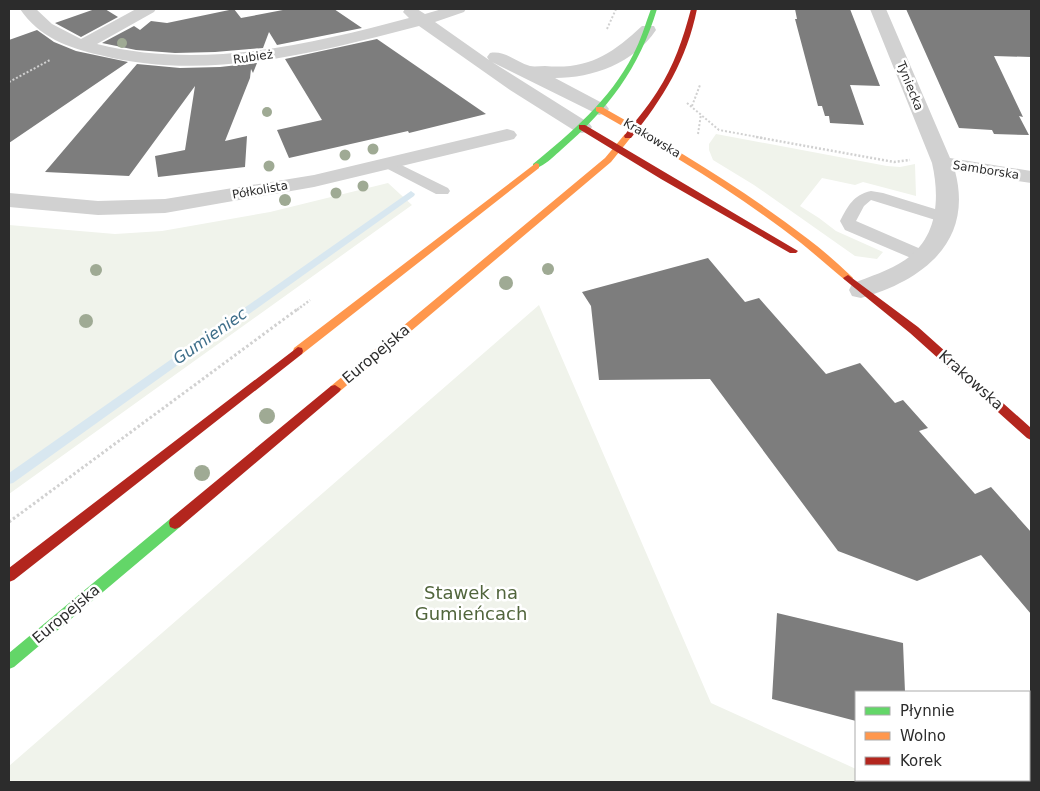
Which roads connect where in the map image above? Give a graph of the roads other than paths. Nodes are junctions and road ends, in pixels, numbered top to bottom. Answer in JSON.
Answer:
{"nodes":[{"id":1,"x":28,"y":9,"type":"edge"},
{"id":2,"x":148,"y":9,"type":"edge"},
{"id":3,"x":407,"y":9,"type":"edge"},
{"id":4,"x":458,"y":9,"type":"edge"},
{"id":5,"x":654,"y":9,"type":"edge"},
{"id":6,"x":694,"y":9,"type":"edge"},
{"id":7,"x":878,"y":9,"type":"edge"},
{"id":8,"x":422,"y":20,"type":"junction"},
{"id":9,"x":648,"y":30,"type":"junction"},
{"id":10,"x":82,"y":45,"type":"junction"},
{"id":11,"x":521,"y":69,"type":"junction"},
{"id":12,"x":600,"y":109,"type":"junction"},
{"id":13,"x":582,"y":127,"type":"junction"},
{"id":14,"x":636,"y":127,"type":"junction"},
{"id":15,"x":508,"y":135,"type":"dead end"},
{"id":16,"x":618,"y":149,"type":"junction"},
{"id":17,"x":938,"y":154,"type":"junction"},
{"id":18,"x":388,"y":163,"type":"junction"},
{"id":19,"x":1031,"y":177,"type":"edge"},
{"id":20,"x":442,"y":191,"type":"dead end"},
{"id":21,"x":9,"y":200,"type":"edge"},
{"id":22,"x":945,"y":218,"type":"junction"},
{"id":23,"x":924,"y":256,"type":"junction"},
{"id":24,"x":861,"y":290,"type":"junction"},
{"id":25,"x":1031,"y":435,"type":"edge"},
{"id":26,"x":9,"y":576,"type":"edge"},
{"id":27,"x":9,"y":662,"type":"edge"}],
"edges":[{"from":1,"to":10,"type":"street","name":"Rubież"},
{"from":2,"to":10,"type":"street"},
{"from":3,"to":8,"type":"street","name":"Krakowska"},
{"from":4,"to":8,"type":"street","name":"Rubież"},
{"from":5,"to":9,"type":"main road"},
{"from":6,"to":14,"type":"main road","name":"Europejska"},
{"from":7,"to":17,"type":"street","name":"Tyniecka"},
{"from":8,"to":10,"type":"street","name":"Rubież"},
{"from":8,"to":11,"type":"street","name":"Krakowska"},
{"from":8,"to":13,"type":"street","name":"Krakowska"},
{"from":9,"to":11,"type":"street"},
{"from":9,"to":12,"type":"main road"},
{"from":11,"to":12,"type":"street","name":"Krakowska"},
{"from":12,"to":13,"type":"main road"},
{"from":12,"to":14,"type":"main road","name":"Krakowska"},
{"from":13,"to":16,"type":"main road","name":"Krakowska"},
{"from":13,"to":26,"type":"main road"},
{"from":14,"to":16,"type":"main road","name":"Europejska"},
{"from":14,"to":24,"type":"main road","name":"Krakowska"},
{"from":15,"to":18,"type":"street","name":"Półkolista"},
{"from":16,"to":24,"type":"main road","name":"Krakowska"},
{"from":16,"to":27,"type":"main road","name":"Europejska"},
{"from":17,"to":19,"type":"street","name":"Samborska"},
{"from":17,"to":22,"type":"street"},
{"from":18,"to":20,"type":"lane"},
{"from":18,"to":21,"type":"street","name":"Półkolista"},
{"from":22,"to":23,"type":"street"},
{"from":22,"to":23,"type":"lane"},
{"from":23,"to":24,"type":"street"},
{"from":24,"to":25,"type":"main road","name":"Krakowska"}]}
